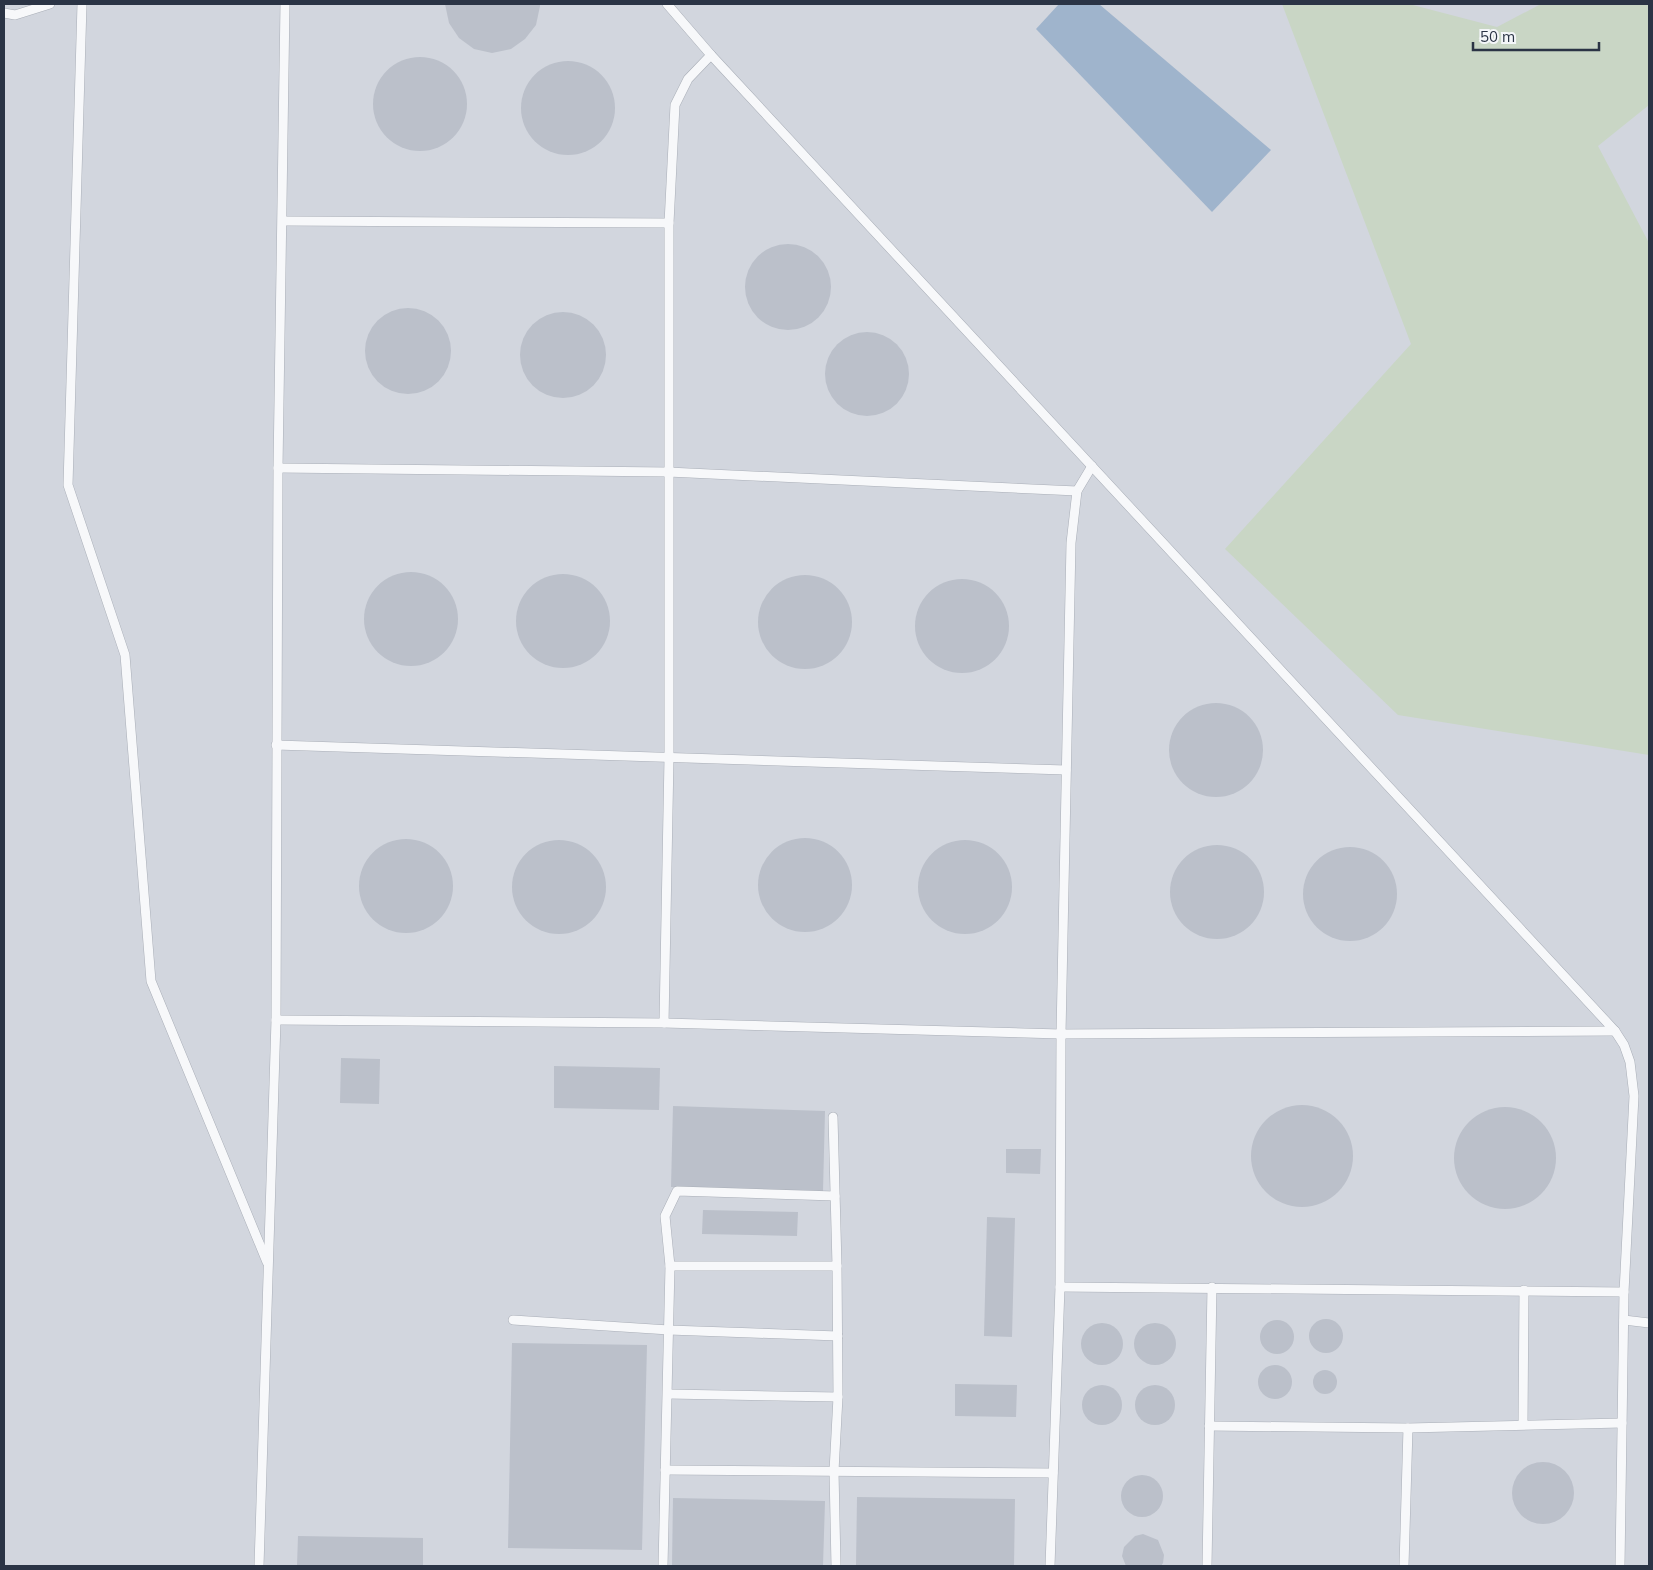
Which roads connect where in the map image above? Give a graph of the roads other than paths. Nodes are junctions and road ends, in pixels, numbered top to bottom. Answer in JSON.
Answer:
{"nodes":[{"id":1,"x":50,"y":4,"type":"edge"},
{"id":2,"x":82,"y":4,"type":"edge"},
{"id":3,"x":285,"y":4,"type":"edge"},
{"id":4,"x":667,"y":4,"type":"edge"},
{"id":5,"x":4,"y":13,"type":"edge"},
{"id":6,"x":711,"y":55,"type":"junction"},
{"id":7,"x":283,"y":221,"type":"junction"},
{"id":8,"x":669,"y":223,"type":"junction"},
{"id":9,"x":1092,"y":466,"type":"junction"},
{"id":10,"x":278,"y":468,"type":"junction"},
{"id":11,"x":668,"y":472,"type":"junction"},
{"id":12,"x":1077,"y":491,"type":"junction"},
{"id":13,"x":276,"y":745,"type":"junction"},
{"id":14,"x":669,"y":758,"type":"junction"},
{"id":15,"x":1066,"y":770,"type":"junction"},
{"id":16,"x":276,"y":1020,"type":"junction"},
{"id":17,"x":664,"y":1023,"type":"junction"},
{"id":18,"x":1615,"y":1031,"type":"junction"},
{"id":19,"x":1061,"y":1034,"type":"junction"},
{"id":20,"x":833,"y":1117,"type":"dead end"},
{"id":21,"x":835,"y":1196,"type":"junction"},
{"id":22,"x":268,"y":1264,"type":"junction"},
{"id":23,"x":670,"y":1266,"type":"junction"},
{"id":24,"x":837,"y":1266,"type":"junction"},
{"id":25,"x":1060,"y":1287,"type":"junction"},
{"id":26,"x":1212,"y":1287,"type":"junction"},
{"id":27,"x":1524,"y":1290,"type":"junction"},
{"id":28,"x":1624,"y":1292,"type":"junction"},
{"id":29,"x":513,"y":1320,"type":"dead end"},
{"id":30,"x":1624,"y":1320,"type":"junction"},
{"id":31,"x":1649,"y":1323,"type":"edge"},
{"id":32,"x":669,"y":1330,"type":"junction"},
{"id":33,"x":838,"y":1336,"type":"junction"},
{"id":34,"x":668,"y":1394,"type":"junction"},
{"id":35,"x":838,"y":1397,"type":"junction"},
{"id":36,"x":1622,"y":1423,"type":"junction"},
{"id":37,"x":1523,"y":1424,"type":"junction"},
{"id":38,"x":1209,"y":1426,"type":"junction"},
{"id":39,"x":1408,"y":1428,"type":"junction"},
{"id":40,"x":665,"y":1470,"type":"junction"},
{"id":41,"x":834,"y":1471,"type":"junction"},
{"id":42,"x":1053,"y":1473,"type":"junction"},
{"id":43,"x":259,"y":1566,"type":"edge"},
{"id":44,"x":663,"y":1566,"type":"edge"},
{"id":45,"x":836,"y":1566,"type":"edge"},
{"id":46,"x":1050,"y":1566,"type":"edge"},
{"id":47,"x":1207,"y":1566,"type":"edge"},
{"id":48,"x":1404,"y":1566,"type":"edge"},
{"id":49,"x":1620,"y":1566,"type":"edge"}],
"edges":[{"from":1,"to":5,"type":"lane"},
{"from":2,"to":22,"type":"lane"},
{"from":3,"to":7,"type":"lane"},
{"from":4,"to":6,"type":"lane"},
{"from":6,"to":8,"type":"lane"},
{"from":6,"to":9,"type":"lane"},
{"from":7,"to":8,"type":"lane"},
{"from":7,"to":10,"type":"lane"},
{"from":8,"to":11,"type":"lane"},
{"from":9,"to":12,"type":"lane"},
{"from":9,"to":18,"type":"lane"},
{"from":10,"to":11,"type":"lane"},
{"from":10,"to":13,"type":"lane"},
{"from":11,"to":12,"type":"lane"},
{"from":11,"to":14,"type":"lane"},
{"from":12,"to":15,"type":"lane"},
{"from":13,"to":14,"type":"lane"},
{"from":13,"to":16,"type":"lane"},
{"from":14,"to":15,"type":"lane"},
{"from":14,"to":17,"type":"lane"},
{"from":15,"to":19,"type":"lane"},
{"from":16,"to":17,"type":"lane"},
{"from":16,"to":22,"type":"lane"},
{"from":17,"to":19,"type":"lane"},
{"from":18,"to":19,"type":"lane"},
{"from":18,"to":28,"type":"lane"},
{"from":19,"to":25,"type":"lane"},
{"from":20,"to":21,"type":"lane"},
{"from":21,"to":23,"type":"lane"},
{"from":21,"to":24,"type":"lane"},
{"from":22,"to":43,"type":"lane"},
{"from":23,"to":24,"type":"lane"},
{"from":23,"to":32,"type":"lane"},
{"from":24,"to":33,"type":"lane"},
{"from":25,"to":26,"type":"lane"},
{"from":25,"to":42,"type":"lane"},
{"from":26,"to":27,"type":"lane"},
{"from":26,"to":38,"type":"lane"},
{"from":27,"to":28,"type":"lane"},
{"from":27,"to":37,"type":"lane"},
{"from":28,"to":30,"type":"lane"},
{"from":29,"to":32,"type":"lane"},
{"from":30,"to":31,"type":"lane"},
{"from":30,"to":36,"type":"lane"},
{"from":32,"to":33,"type":"lane"},
{"from":32,"to":34,"type":"lane"},
{"from":33,"to":35,"type":"lane"},
{"from":34,"to":35,"type":"lane"},
{"from":34,"to":40,"type":"lane"},
{"from":35,"to":41,"type":"lane"},
{"from":36,"to":37,"type":"lane"},
{"from":36,"to":49,"type":"lane"},
{"from":37,"to":39,"type":"lane"},
{"from":38,"to":39,"type":"lane"},
{"from":38,"to":47,"type":"lane"},
{"from":39,"to":48,"type":"lane"},
{"from":40,"to":41,"type":"lane"},
{"from":40,"to":44,"type":"lane"},
{"from":41,"to":42,"type":"lane"},
{"from":41,"to":45,"type":"lane"},
{"from":42,"to":46,"type":"lane"}]}
